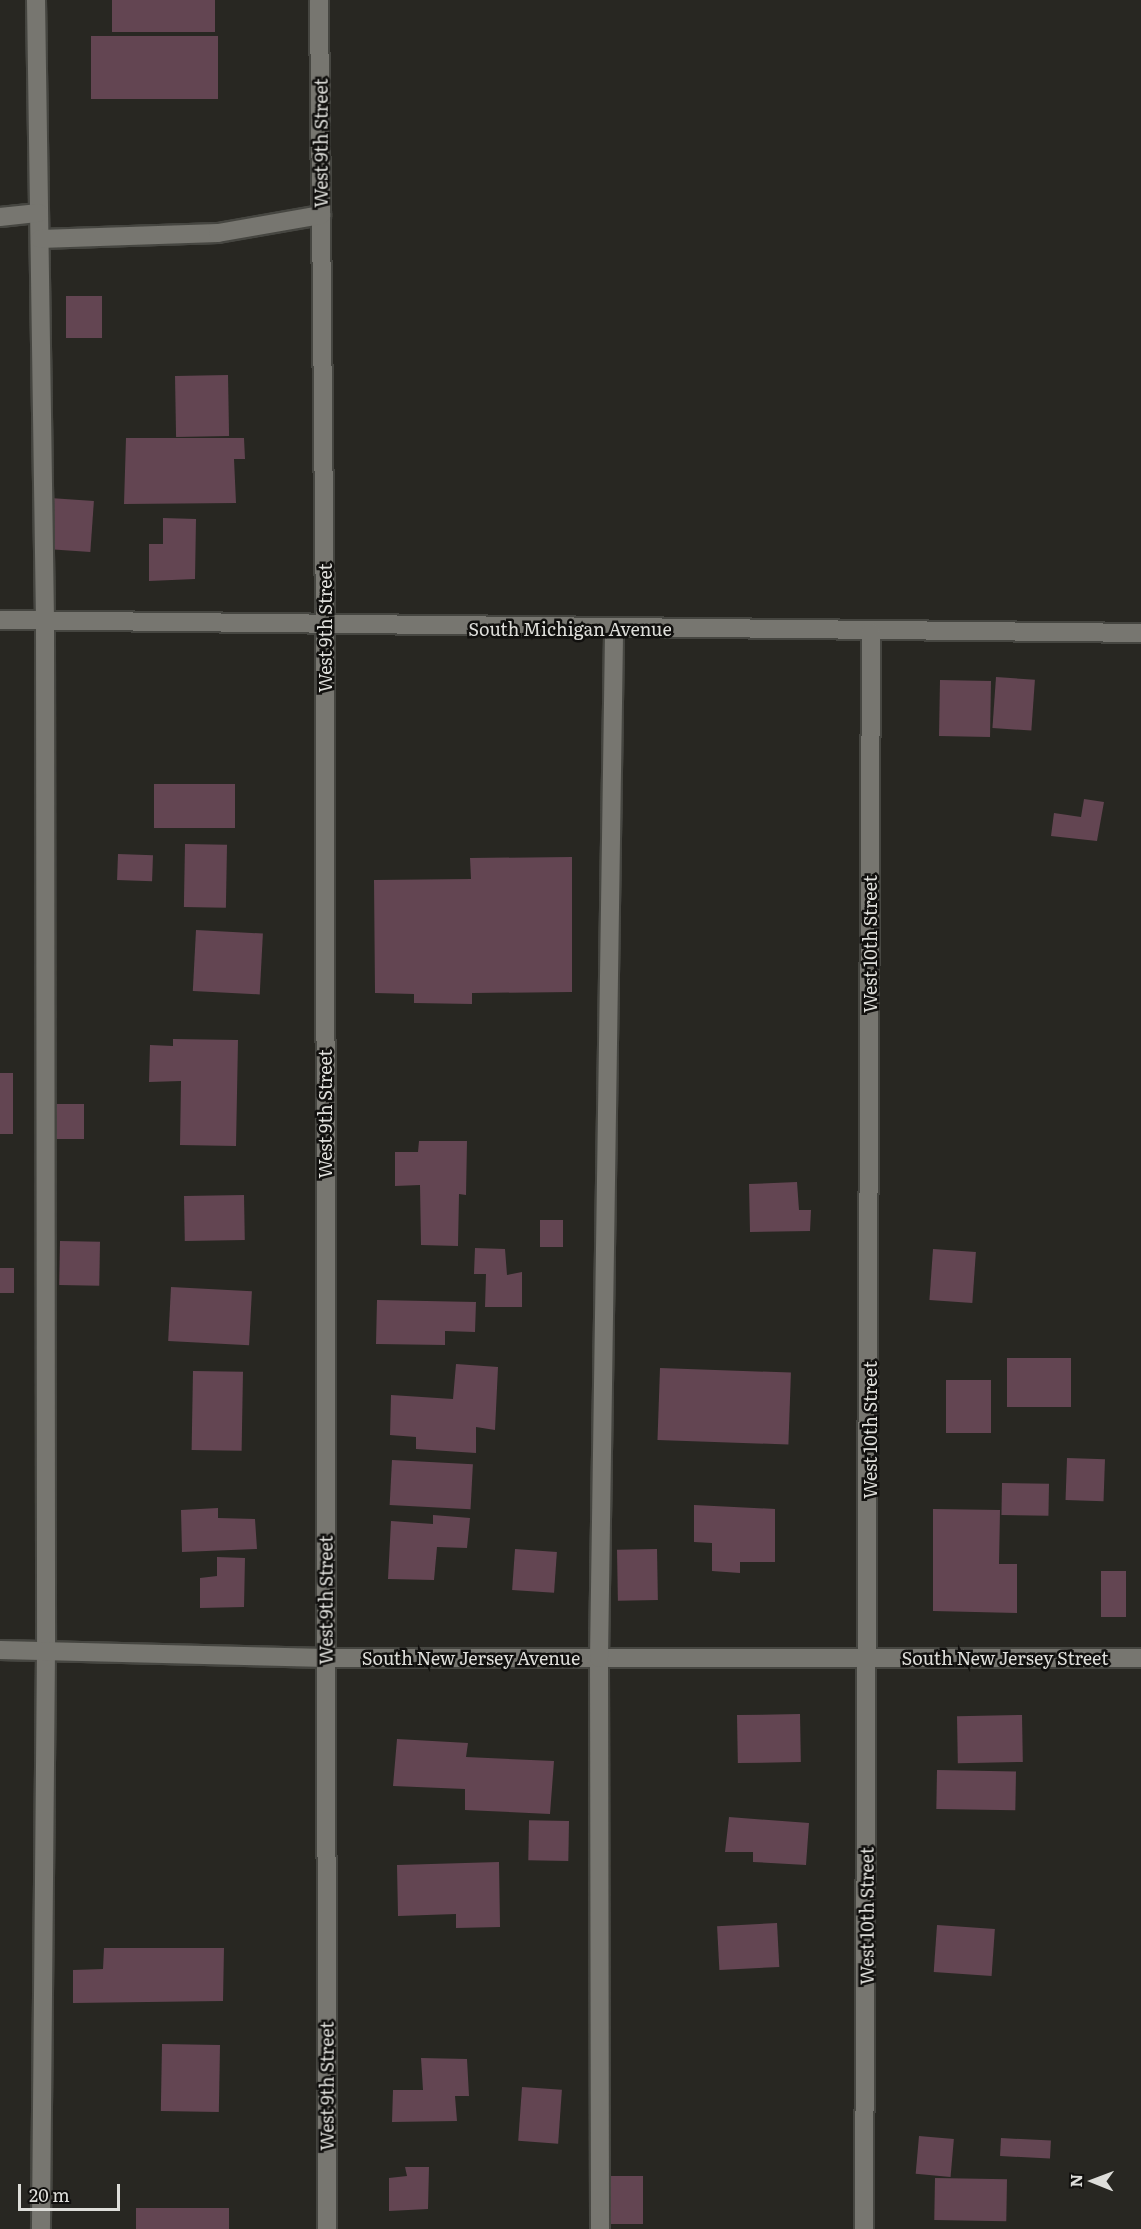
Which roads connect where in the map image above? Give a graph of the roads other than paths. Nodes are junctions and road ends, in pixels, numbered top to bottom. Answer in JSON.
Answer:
{"nodes":[{"id":1,"x":36,"y":0,"type":"edge"},
{"id":2,"x":320,"y":0,"type":"edge"},
{"id":3,"x":39,"y":213,"type":"junction"},
{"id":4,"x":321,"y":214,"type":"junction"},
{"id":5,"x":0,"y":217,"type":"edge"},
{"id":6,"x":40,"y":240,"type":"junction"},
{"id":7,"x":0,"y":620,"type":"edge"},
{"id":8,"x":45,"y":621,"type":"junction"},
{"id":9,"x":325,"y":627,"type":"junction"},
{"id":10,"x":614,"y":629,"type":"junction"},
{"id":11,"x":871,"y":632,"type":"junction"},
{"id":12,"x":1141,"y":633,"type":"edge"},
{"id":13,"x":0,"y":1650,"type":"edge"},
{"id":14,"x":46,"y":1651,"type":"junction"},
{"id":15,"x":326,"y":1658,"type":"junction"},
{"id":16,"x":599,"y":1658,"type":"junction"},
{"id":17,"x":869,"y":1658,"type":"junction"},
{"id":18,"x":1141,"y":1658,"type":"edge"},
{"id":19,"x":41,"y":2229,"type":"edge"},
{"id":20,"x":327,"y":2229,"type":"edge"},
{"id":21,"x":600,"y":2229,"type":"edge"},
{"id":22,"x":864,"y":2229,"type":"edge"}],
"edges":[{"from":1,"to":3,"type":"street"},
{"from":2,"to":4,"type":"street","name":"West 9th Street"},
{"from":3,"to":5,"type":"street"},
{"from":3,"to":6,"type":"street"},
{"from":4,"to":6,"type":"street"},
{"from":4,"to":9,"type":"street","name":"West 9th Street"},
{"from":6,"to":8,"type":"street"},
{"from":7,"to":8,"type":"street","name":"South Michigan Avenue"},
{"from":8,"to":9,"type":"street","name":"South Michigan Avenue"},
{"from":8,"to":14,"type":"street"},
{"from":9,"to":10,"type":"street","name":"South Michigan Avenue"},
{"from":9,"to":15,"type":"street","name":"West 9th Street"},
{"from":10,"to":11,"type":"street","name":"South Michigan Avenue"},
{"from":10,"to":16,"type":"street"},
{"from":11,"to":12,"type":"street","name":"South Michigan Avenue"},
{"from":11,"to":17,"type":"street","name":"West 10th Street"},
{"from":13,"to":14,"type":"street","name":"South New Jersey Avenue"},
{"from":14,"to":15,"type":"street","name":"South New Jersey Avenue"},
{"from":14,"to":19,"type":"street"},
{"from":15,"to":16,"type":"street","name":"South New Jersey Avenue"},
{"from":15,"to":20,"type":"street","name":"West 9th Street"},
{"from":16,"to":17,"type":"street","name":"South New Jersey Avenue"},
{"from":16,"to":21,"type":"street"},
{"from":17,"to":18,"type":"street","name":"South New Jersey Street"},
{"from":17,"to":22,"type":"street","name":"West 10th Street"}]}
